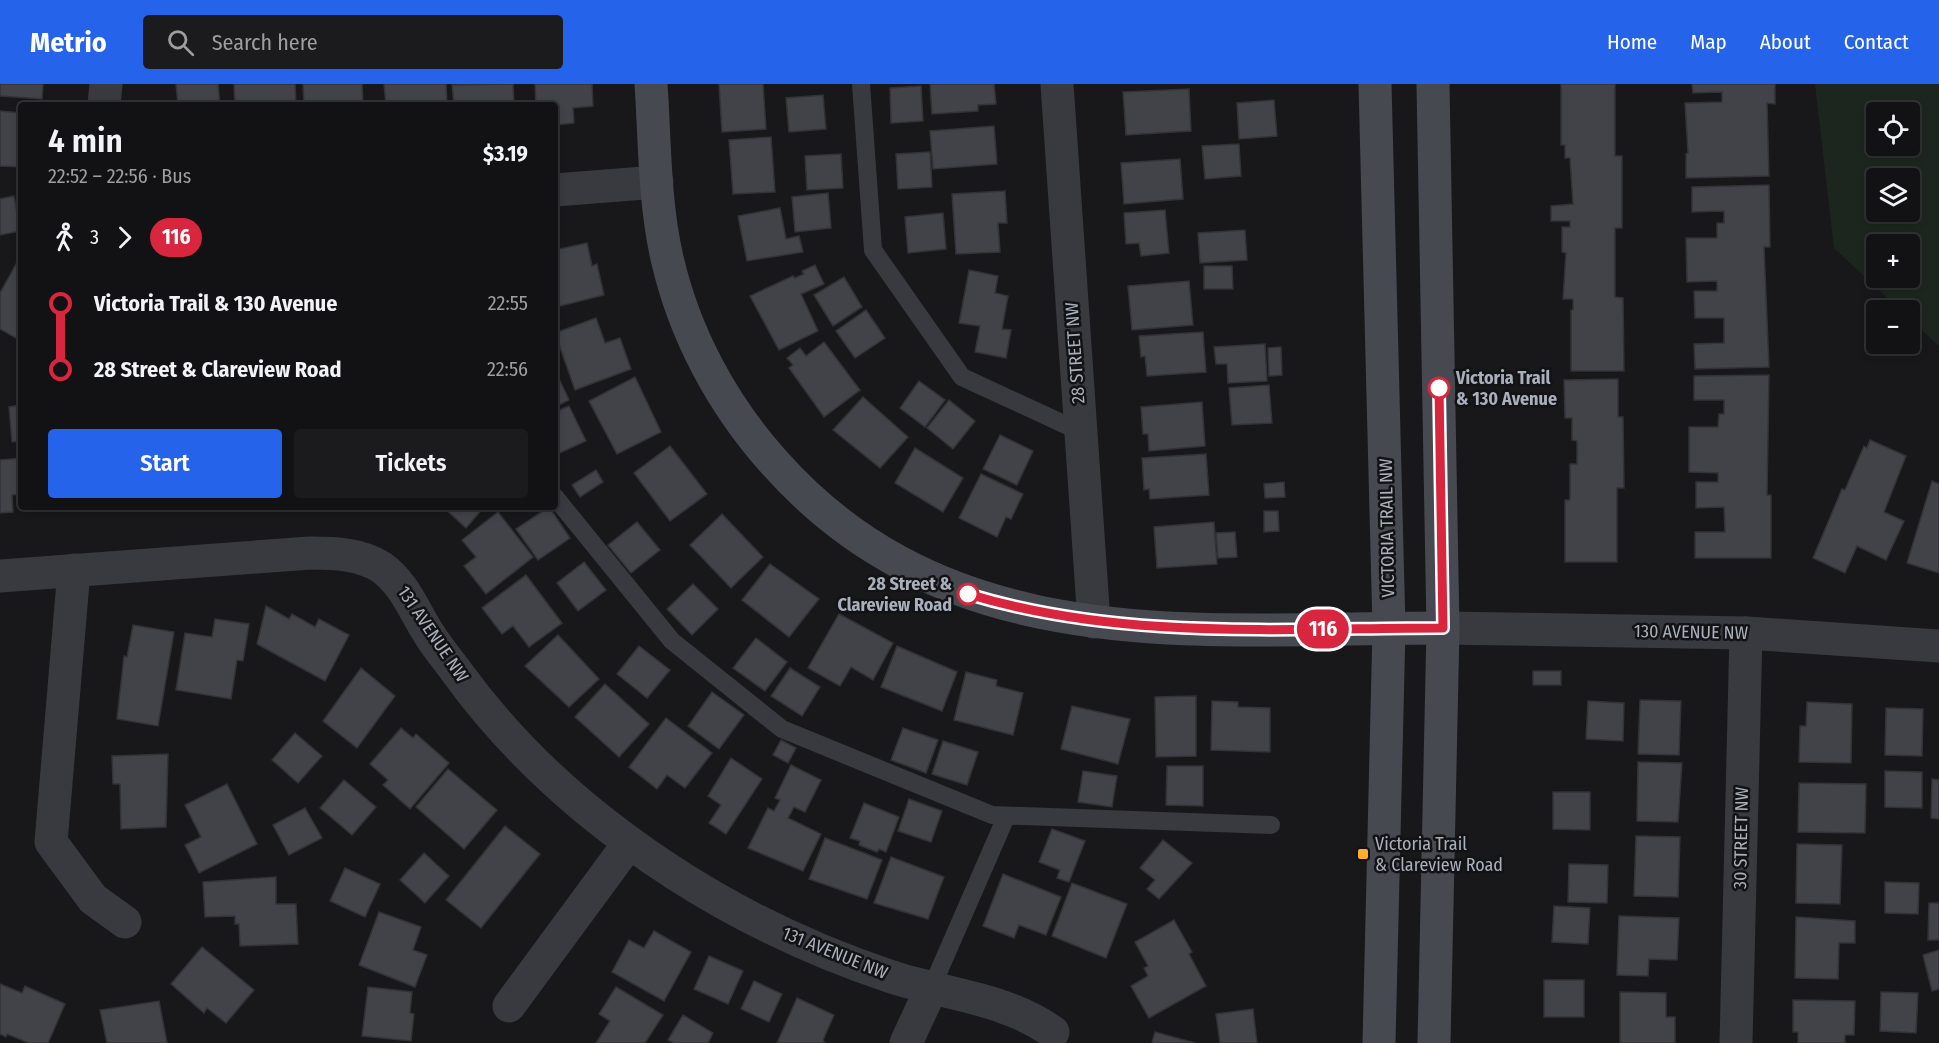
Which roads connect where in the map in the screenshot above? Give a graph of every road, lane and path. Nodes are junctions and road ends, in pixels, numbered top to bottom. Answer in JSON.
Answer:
{"nodes":[{"id":1,"x":106,"y":84,"type":"edge"},
{"id":2,"x":651,"y":84,"type":"edge"},
{"id":3,"x":861,"y":84,"type":"edge"},
{"id":4,"x":1057,"y":84,"type":"edge"},
{"id":5,"x":1375,"y":84,"type":"edge"},
{"id":6,"x":1433,"y":84,"type":"edge"},
{"id":7,"x":104,"y":102,"type":"edge"},
{"id":8,"x":657,"y":182,"type":"junction"},
{"id":9,"x":558,"y":190,"type":"edge"},
{"id":10,"x":1081,"y":432,"type":"junction"},
{"id":11,"x":558,"y":501,"type":"edge"},
{"id":12,"x":74,"y":570,"type":"junction"},
{"id":13,"x":0,"y":576,"type":"edge"},
{"id":14,"x":1094,"y":622,"type":"junction"},
{"id":15,"x":1389,"y":628,"type":"junction"},
{"id":16,"x":1443,"y":628,"type":"junction"},
{"id":17,"x":1746,"y":633,"type":"junction"},
{"id":18,"x":1939,"y":646,"type":"edge"},
{"id":19,"x":1006,"y":817,"type":"junction"},
{"id":20,"x":1271,"y":825,"type":"dead end"},
{"id":21,"x":629,"y":843,"type":"junction"},
{"id":22,"x":125,"y":922,"type":"dead end"},
{"id":23,"x":931,"y":989,"type":"junction"},
{"id":24,"x":509,"y":1006,"type":"dead end"},
{"id":25,"x":1053,"y":1032,"type":"dead end"},
{"id":26,"x":906,"y":1043,"type":"edge"},
{"id":27,"x":1379,"y":1043,"type":"edge"},
{"id":28,"x":1434,"y":1043,"type":"edge"},
{"id":29,"x":1737,"y":1043,"type":"edge"}],
"edges":[{"from":1,"to":7,"type":"street"},
{"from":2,"to":8,"type":"main road"},
{"from":3,"to":10,"type":"lane"},
{"from":4,"to":10,"type":"street","name":"28 STREET NW"},
{"from":5,"to":15,"type":"main road","name":"VICTORIA TRAIL NW"},
{"from":6,"to":16,"type":"main road"},
{"from":8,"to":9,"type":"street"},
{"from":8,"to":14,"type":"main road"},
{"from":10,"to":14,"type":"street","name":"28 STREET NW"},
{"from":11,"to":19,"type":"lane"},
{"from":12,"to":13,"type":"street","name":"131 AVENUE NW"},
{"from":12,"to":21,"type":"street","name":"131 AVENUE NW"},
{"from":12,"to":22,"type":"street"},
{"from":14,"to":15,"type":"main road"},
{"from":15,"to":16,"type":"main road"},
{"from":15,"to":27,"type":"main road","name":"VICTORIA TRAIL NW"},
{"from":16,"to":17,"type":"street","name":"130 AVENUE NW"},
{"from":16,"to":28,"type":"main road"},
{"from":17,"to":18,"type":"street","name":"130 AVENUE NW"},
{"from":17,"to":29,"type":"street","name":"30 STREET NW"},
{"from":19,"to":20,"type":"lane"},
{"from":19,"to":23,"type":"lane"},
{"from":21,"to":23,"type":"street","name":"131 AVENUE NW"},
{"from":21,"to":24,"type":"street"},
{"from":23,"to":25,"type":"street","name":"131 AVENUE NW"},
{"from":23,"to":26,"type":"street"}]}
